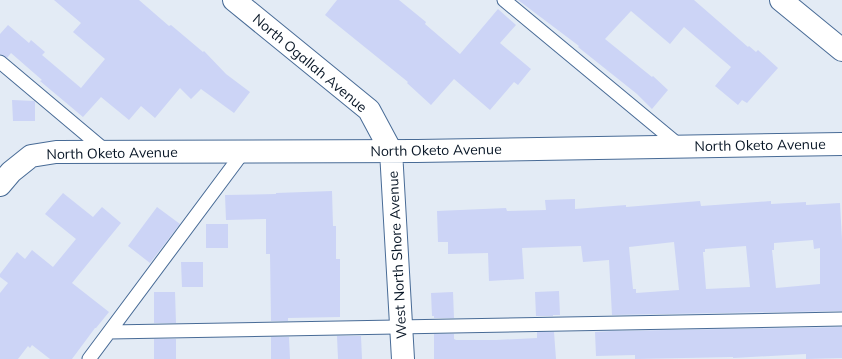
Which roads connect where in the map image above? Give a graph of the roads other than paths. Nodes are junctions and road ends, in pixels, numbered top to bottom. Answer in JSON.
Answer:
{"nodes":[{"id":1,"x":234,"y":0,"type":"edge"},
{"id":2,"x":504,"y":0,"type":"edge"},
{"id":3,"x":781,"y":0,"type":"edge"},
{"id":4,"x":842,"y":50,"type":"edge"},
{"id":5,"x":0,"y":62,"type":"edge"},
{"id":6,"x":842,"y":144,"type":"edge"},
{"id":7,"x":680,"y":146,"type":"junction"},
{"id":8,"x":244,"y":151,"type":"junction"},
{"id":9,"x":391,"y":151,"type":"junction"},
{"id":10,"x":107,"y":152,"type":"junction"},
{"id":11,"x":0,"y":185,"type":"edge"},
{"id":12,"x":842,"y":319,"type":"edge"},
{"id":13,"x":401,"y":328,"type":"junction"},
{"id":14,"x":109,"y":332,"type":"junction"},
{"id":15,"x":89,"y":359,"type":"edge"},
{"id":16,"x":403,"y":359,"type":"edge"}],
"edges":[{"from":1,"to":9,"type":"street","name":"North Ogallah Avenue"},
{"from":2,"to":7,"type":"lane"},
{"from":3,"to":4,"type":"street"},
{"from":5,"to":10,"type":"lane"},
{"from":6,"to":7,"type":"street","name":"North Oketo Avenue"},
{"from":7,"to":9,"type":"street","name":"North Oketo Avenue"},
{"from":8,"to":9,"type":"street","name":"North Oketo Avenue"},
{"from":8,"to":10,"type":"street","name":"North Oketo Avenue"},
{"from":8,"to":14,"type":"lane"},
{"from":9,"to":13,"type":"street","name":"West North Shore Avenue"},
{"from":10,"to":11,"type":"street","name":"North Oketo Avenue"},
{"from":12,"to":13,"type":"lane"},
{"from":13,"to":14,"type":"lane"},
{"from":13,"to":16,"type":"street","name":"West North Shore Avenue"},
{"from":14,"to":15,"type":"lane"}]}
